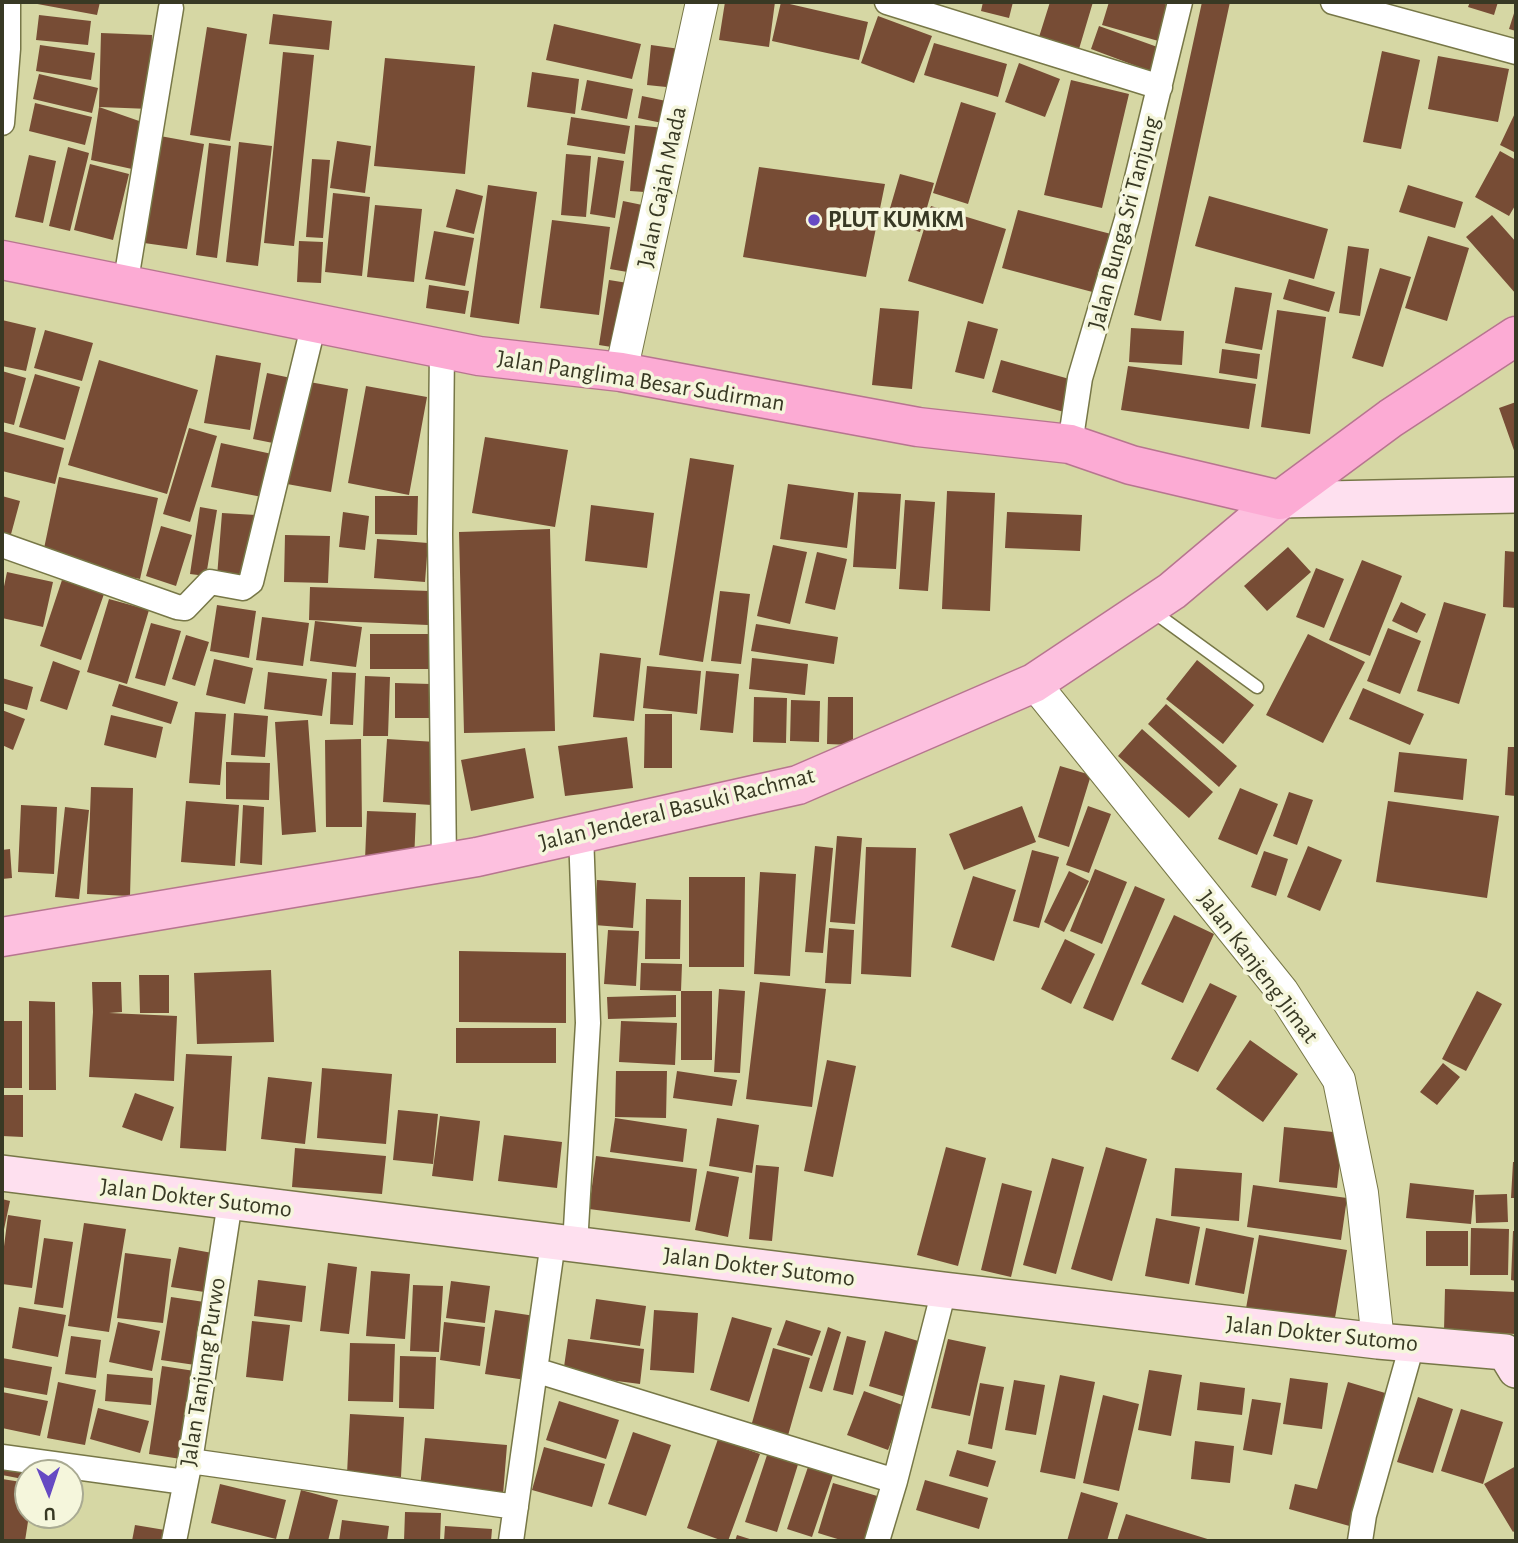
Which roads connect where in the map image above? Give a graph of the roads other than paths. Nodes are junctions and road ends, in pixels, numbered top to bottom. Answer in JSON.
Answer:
{"nodes":[{"id":1,"x":8,"y":2,"type":"edge"},
{"id":2,"x":702,"y":2,"type":"edge"},
{"id":3,"x":887,"y":2,"type":"edge"},
{"id":4,"x":1180,"y":2,"type":"edge"},
{"id":5,"x":1333,"y":2,"type":"edge"},
{"id":6,"x":171,"y":8,"type":"dead end"},
{"id":7,"x":1516,"y":52,"type":"edge"},
{"id":8,"x":1160,"y":87,"type":"junction"},
{"id":9,"x":2,"y":123,"type":"edge"},
{"id":10,"x":2,"y":260,"type":"edge"},
{"id":11,"x":125,"y":286,"type":"junction"},
{"id":12,"x":314,"y":323,"type":"junction"},
{"id":13,"x":1516,"y":336,"type":"edge"},
{"id":14,"x":442,"y":349,"type":"junction"},
{"id":15,"x":621,"y":372,"type":"junction"},
{"id":16,"x":1070,"y":444,"type":"junction"},
{"id":17,"x":1516,"y":495,"type":"edge"},
{"id":18,"x":1280,"y":500,"type":"junction"},
{"id":19,"x":2,"y":545,"type":"edge"},
{"id":20,"x":1147,"y":608,"type":"junction"},
{"id":21,"x":1034,"y":683,"type":"junction"},
{"id":22,"x":1257,"y":687,"type":"dead end"},
{"id":23,"x":581,"y":834,"type":"junction"},
{"id":24,"x":444,"y":863,"type":"junction"},
{"id":25,"x":2,"y":937,"type":"edge"},
{"id":26,"x":2,"y":1173,"type":"edge"},
{"id":27,"x":230,"y":1202,"type":"junction"},
{"id":28,"x":564,"y":1243,"type":"junction"},
{"id":29,"x":944,"y":1290,"type":"junction"},
{"id":30,"x":1378,"y":1341,"type":"junction"},
{"id":31,"x":1412,"y":1345,"type":"junction"},
{"id":32,"x":1512,"y":1358,"type":"edge"},
{"id":33,"x":535,"y":1370,"type":"junction"},
{"id":34,"x":2,"y":1457,"type":"edge"},
{"id":35,"x":188,"y":1471,"type":"junction"},
{"id":36,"x":895,"y":1481,"type":"junction"},
{"id":37,"x":516,"y":1507,"type":"junction"},
{"id":38,"x":174,"y":1541,"type":"edge"},
{"id":39,"x":511,"y":1541,"type":"edge"},
{"id":40,"x":877,"y":1541,"type":"edge"},
{"id":41,"x":1360,"y":1541,"type":"edge"}],
"edges":[{"from":1,"to":9,"type":"street"},
{"from":2,"to":15,"type":"street","name":"Jalan Gajah Mada"},
{"from":3,"to":8,"type":"street"},
{"from":4,"to":8,"type":"street","name":"Jalan Bunga Sri Tanjung"},
{"from":5,"to":7,"type":"street"},
{"from":6,"to":11,"type":"street"},
{"from":8,"to":16,"type":"street","name":"Jalan Bunga Sri Tanjung"},
{"from":10,"to":11,"type":"highway","name":"Jalan Panglima Besar Sudirman"},
{"from":11,"to":12,"type":"highway","name":"Jalan Panglima Besar Sudirman"},
{"from":12,"to":14,"type":"highway","name":"Jalan Panglima Besar Sudirman"},
{"from":12,"to":19,"type":"street"},
{"from":13,"to":18,"type":"highway"},
{"from":14,"to":15,"type":"highway","name":"Jalan Panglima Besar Sudirman"},
{"from":14,"to":24,"type":"street"},
{"from":15,"to":16,"type":"highway","name":"Jalan Panglima Besar Sudirman"},
{"from":16,"to":18,"type":"highway","name":"Jalan Panglima Besar Sudirman"},
{"from":17,"to":18,"type":"main road"},
{"from":18,"to":20,"type":"main road","name":"Jalan Jenderal Basuki Rachmat"},
{"from":20,"to":21,"type":"main road","name":"Jalan Jenderal Basuki Rachmat"},
{"from":20,"to":22,"type":"lane"},
{"from":21,"to":23,"type":"main road","name":"Jalan Jenderal Basuki Rachmat"},
{"from":21,"to":30,"type":"street","name":"Jalan Kanjeng Jimat"},
{"from":23,"to":24,"type":"main road","name":"Jalan Jenderal Basuki Rachmat"},
{"from":23,"to":28,"type":"street"},
{"from":24,"to":25,"type":"main road","name":"Jalan Jenderal Basuki Rachmat"},
{"from":26,"to":27,"type":"main road","name":"Jalan Dokter Sutomo"},
{"from":27,"to":28,"type":"main road","name":"Jalan Dokter Sutomo"},
{"from":27,"to":35,"type":"street","name":"Jalan Tanjung Purwo"},
{"from":28,"to":29,"type":"main road","name":"Jalan Dokter Sutomo"},
{"from":28,"to":33,"type":"street"},
{"from":29,"to":30,"type":"main road","name":"Jalan Dokter Sutomo"},
{"from":29,"to":36,"type":"street"},
{"from":30,"to":31,"type":"main road","name":"Jalan Dokter Sutomo"},
{"from":31,"to":32,"type":"main road","name":"Jalan Dokter Sutomo"},
{"from":31,"to":41,"type":"street"},
{"from":33,"to":36,"type":"street"},
{"from":33,"to":37,"type":"street"},
{"from":34,"to":35,"type":"street"},
{"from":35,"to":37,"type":"street"},
{"from":35,"to":38,"type":"street","name":"Jalan Tanjung Purwo"},
{"from":36,"to":40,"type":"street"},
{"from":37,"to":39,"type":"street"}]}
